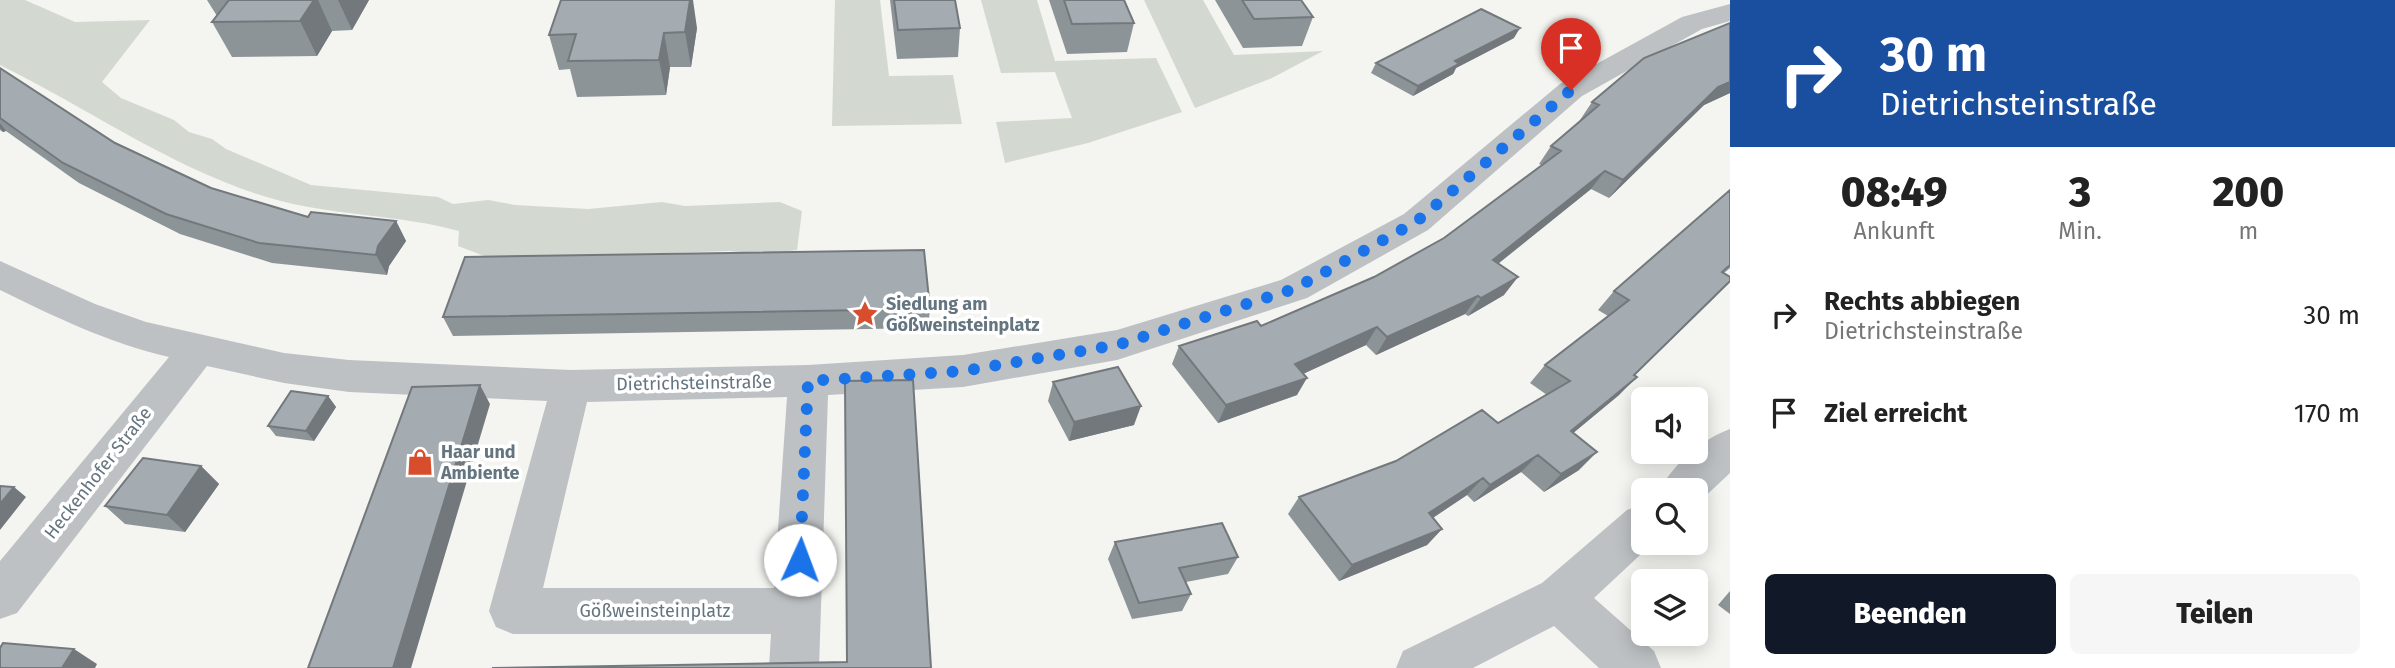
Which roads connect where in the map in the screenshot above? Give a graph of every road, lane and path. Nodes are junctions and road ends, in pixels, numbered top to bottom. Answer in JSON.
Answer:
{"nodes":[{"id":1,"x":1730,"y":12,"type":"edge"},
{"id":2,"x":0,"y":274,"type":"edge"},
{"id":3,"x":197,"y":350,"type":"junction"},
{"id":4,"x":808,"y":381,"type":"junction"},
{"id":5,"x":571,"y":386,"type":"junction"},
{"id":6,"x":1730,"y":447,"type":"edge"},
{"id":7,"x":1695,"y":478,"type":"edge"},
{"id":8,"x":1631,"y":535,"type":"edge"},
{"id":9,"x":0,"y":597,"type":"edge"},
{"id":10,"x":1559,"y":599,"type":"junction"},
{"id":11,"x":798,"y":611,"type":"junction"},
{"id":12,"x":794,"y":668,"type":"edge"},
{"id":13,"x":1421,"y":668,"type":"edge"},
{"id":14,"x":1636,"y":668,"type":"edge"}],
"edges":[{"from":1,"to":4,"type":"street","name":"Dietrichsteinstraße"},
{"from":2,"to":3,"type":"street","name":"Dietrichsteinstraße"},
{"from":3,"to":5,"type":"street","name":"Dietrichsteinstraße"},
{"from":3,"to":9,"type":"street","name":"Heckenhofer Straße"},
{"from":4,"to":5,"type":"street","name":"Dietrichsteinstraße"},
{"from":4,"to":11,"type":"street"},
{"from":5,"to":11,"type":"street","name":"Gößweinsteinplatz"},
{"from":6,"to":7,"type":"street"},
{"from":8,"to":10,"type":"street"},
{"from":10,"to":13,"type":"street"},
{"from":10,"to":14,"type":"street"},
{"from":11,"to":12,"type":"street"}]}
